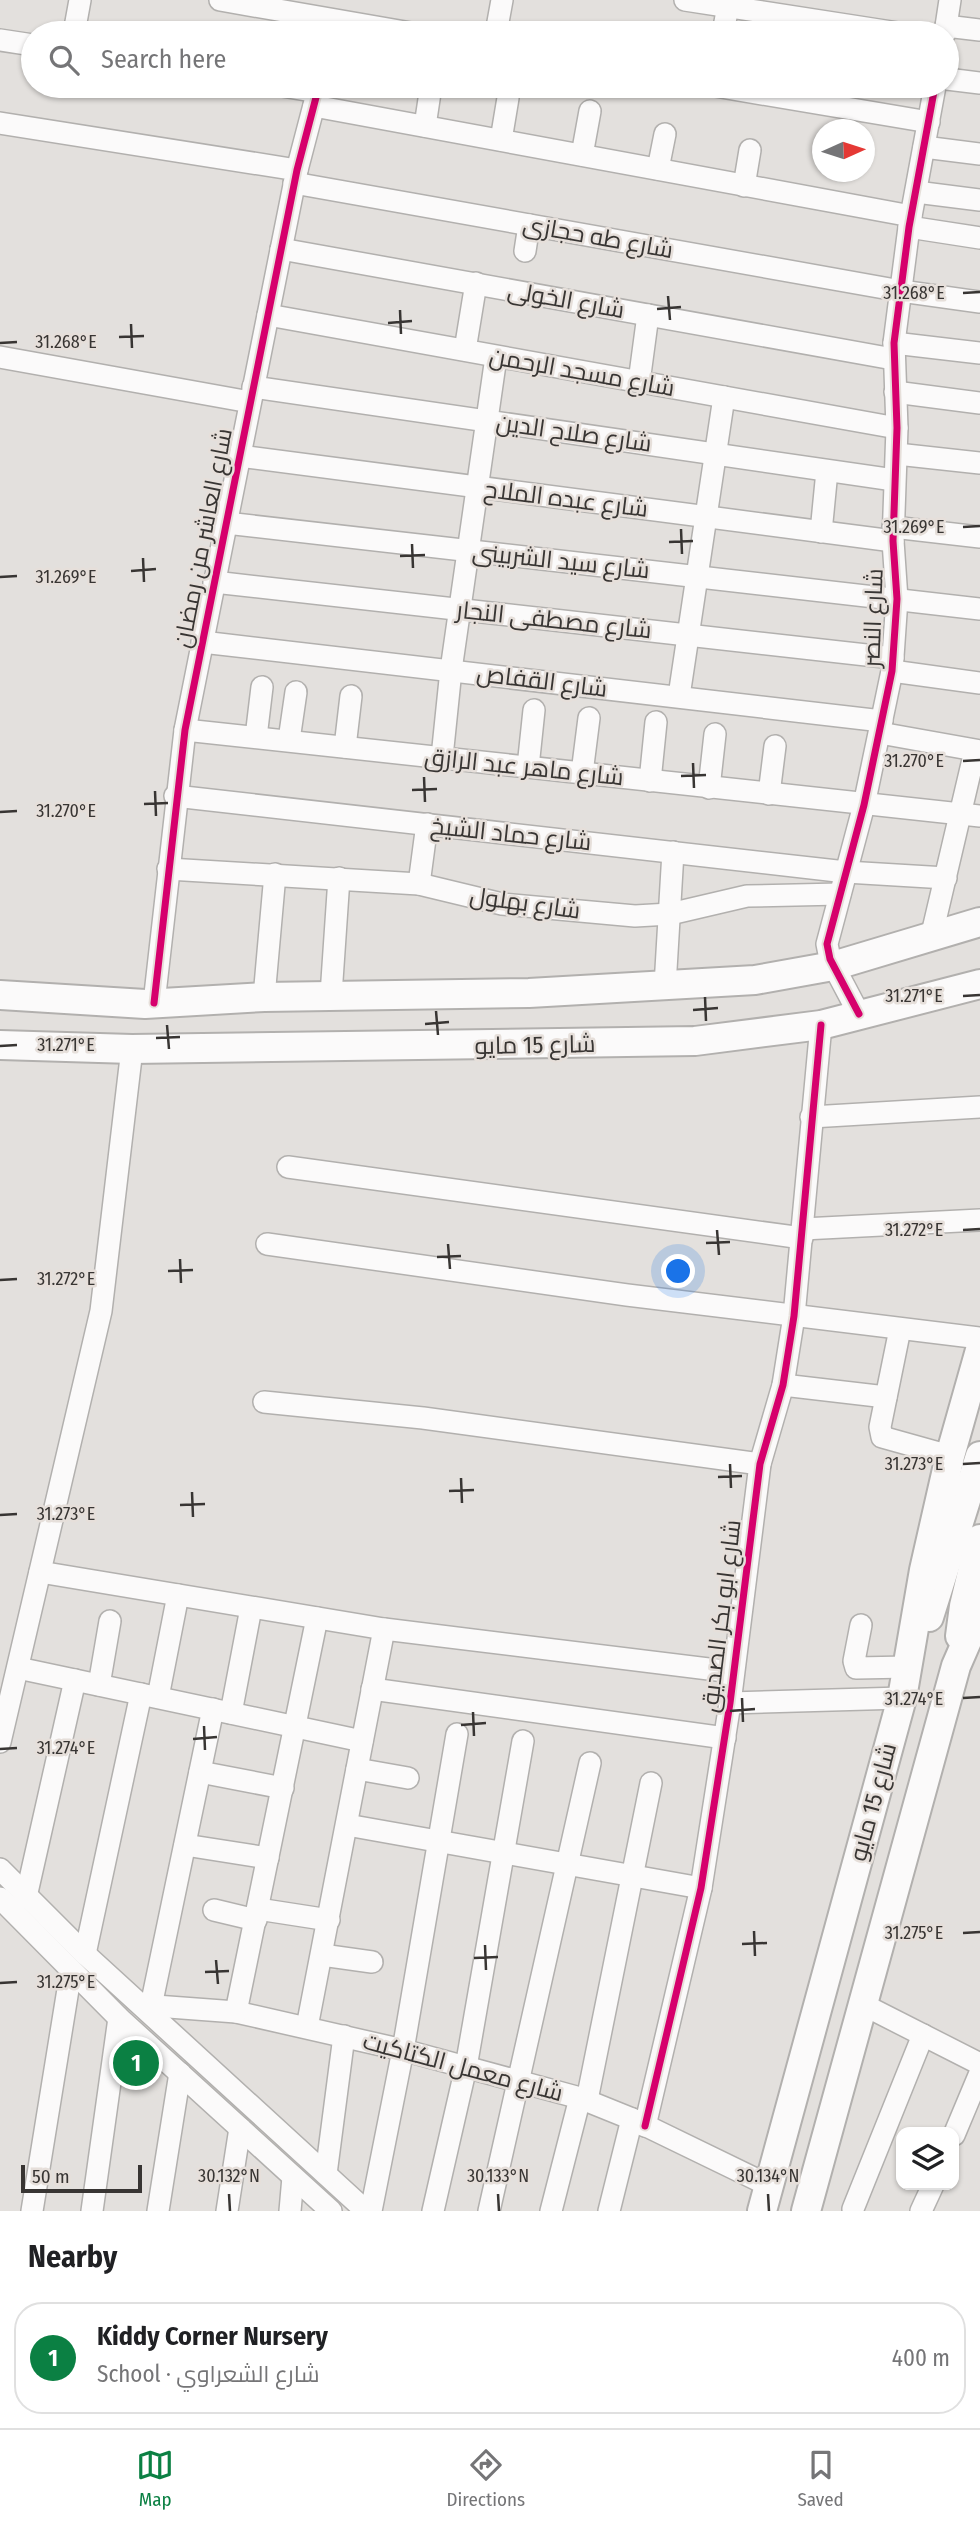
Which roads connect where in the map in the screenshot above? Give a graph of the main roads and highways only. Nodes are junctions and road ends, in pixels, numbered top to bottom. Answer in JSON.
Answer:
{"nodes":[{"id":1,"x":980,"y":922,"type":"edge"},
{"id":2,"x":980,"y":969,"type":"edge"},
{"id":3,"x":980,"y":984,"type":"edge"},
{"id":4,"x":0,"y":995,"type":"edge"},
{"id":5,"x":859,"y":1014,"type":"junction"},
{"id":6,"x":0,"y":1045,"type":"edge"},
{"id":7,"x":980,"y":1350,"type":"edge"},
{"id":8,"x":980,"y":1456,"type":"edge"},
{"id":9,"x":980,"y":1539,"type":"edge"},
{"id":10,"x":980,"y":1611,"type":"edge"},
{"id":11,"x":910,"y":1660,"type":"junction"},
{"id":12,"x":956,"y":1666,"type":"junction"},
{"id":13,"x":765,"y":2198,"type":"edge"},
{"id":14,"x":806,"y":2211,"type":"edge"}],
"edges":[{"from":1,"to":4,"type":"main road"},
{"from":2,"to":5,"type":"main road"},
{"from":3,"to":5,"type":"main road","name":"شارع 15 مايو"},
{"from":5,"to":6,"type":"main road","name":"شارع 15 مايو"},
{"from":7,"to":11,"type":"main road","name":"شارع 15 مايو"},
{"from":8,"to":11,"type":"main road"},
{"from":9,"to":12,"type":"main road"},
{"from":10,"to":12,"type":"main road","name":"شارع 15 مايو"},
{"from":11,"to":13,"type":"main road","name":"شارع 15 مايو"},
{"from":12,"to":14,"type":"main road","name":"شارع 15 مايو"}]}
